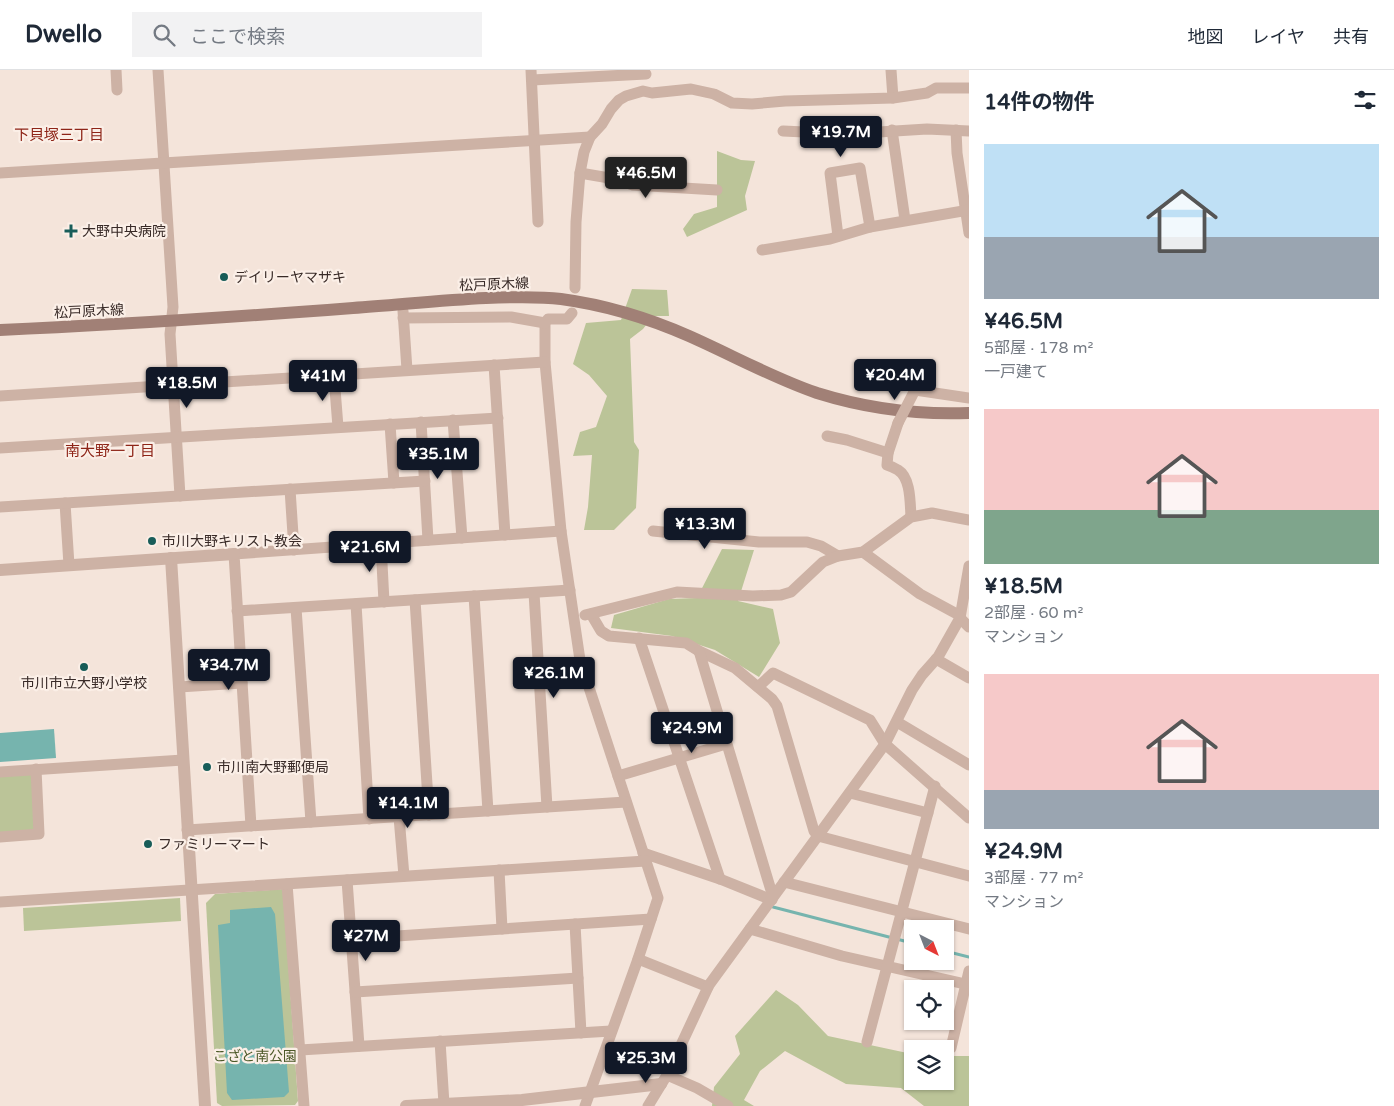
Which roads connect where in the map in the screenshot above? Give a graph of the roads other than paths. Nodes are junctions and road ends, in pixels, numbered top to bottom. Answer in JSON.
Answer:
{"nodes":[{"id":1,"x":116,"y":70,"type":"edge"},
{"id":2,"x":158,"y":70,"type":"edge"},
{"id":3,"x":891,"y":70,"type":"edge"},
{"id":4,"x":646,"y":72,"type":"edge"},
{"id":5,"x":531,"y":75,"type":"edge"},
{"id":6,"x":969,"y":88,"type":"edge"},
{"id":7,"x":117,"y":90,"type":"dead end"},
{"id":8,"x":643,"y":90,"type":"junction"},
{"id":9,"x":893,"y":98,"type":"junction"},
{"id":10,"x":892,"y":130,"type":"junction"},
{"id":11,"x":956,"y":130,"type":"junction"},
{"id":12,"x":969,"y":130,"type":"edge"},
{"id":13,"x":783,"y":131,"type":"dead end"},
{"id":14,"x":590,"y":137,"type":"junction"},
{"id":15,"x":534,"y":140,"type":"junction"},
{"id":16,"x":163,"y":164,"type":"junction"},
{"id":17,"x":0,"y":173,"type":"edge"},
{"id":18,"x":580,"y":173,"type":"junction"},
{"id":19,"x":717,"y":190,"type":"dead end"},
{"id":20,"x":967,"y":210,"type":"edge"},
{"id":21,"x":905,"y":220,"type":"junction"},
{"id":22,"x":538,"y":222,"type":"dead end"},
{"id":23,"x":870,"y":227,"type":"junction"},
{"id":24,"x":969,"y":233,"type":"edge"},
{"id":25,"x":838,"y":236,"type":"junction"},
{"id":26,"x":762,"y":250,"type":"dead end"},
{"id":27,"x":575,"y":288,"type":"dead end"},
{"id":28,"x":403,"y":304,"type":"junction"},
{"id":29,"x":572,"y":313,"type":"dead end"},
{"id":30,"x":403,"y":318,"type":"junction"},
{"id":31,"x":171,"y":322,"type":"junction"},
{"id":32,"x":545,"y":323,"type":"junction"},
{"id":33,"x":0,"y":330,"type":"edge"},
{"id":34,"x":545,"y":362,"type":"junction"},
{"id":35,"x":494,"y":365,"type":"junction"},
{"id":36,"x":407,"y":370,"type":"junction"},
{"id":37,"x":334,"y":376,"type":"junction"},
{"id":38,"x":173,"y":386,"type":"junction"},
{"id":39,"x":0,"y":396,"type":"edge"},
{"id":40,"x":969,"y":398,"type":"edge"},
{"id":41,"x":969,"y":413,"type":"edge"},
{"id":42,"x":498,"y":418,"type":"junction"},
{"id":43,"x":453,"y":420,"type":"junction"},
{"id":44,"x":421,"y":422,"type":"junction"},
{"id":45,"x":390,"y":424,"type":"junction"},
{"id":46,"x":338,"y":427,"type":"junction"},
{"id":47,"x":827,"y":436,"type":"dead end"},
{"id":48,"x":176,"y":437,"type":"junction"},
{"id":49,"x":0,"y":448,"type":"edge"},
{"id":50,"x":888,"y":453,"type":"junction"},
{"id":51,"x":424,"y":481,"type":"junction"},
{"id":52,"x":394,"y":483,"type":"junction"},
{"id":53,"x":290,"y":489,"type":"junction"},
{"id":54,"x":180,"y":496,"type":"junction"},
{"id":55,"x":65,"y":503,"type":"junction"},
{"id":56,"x":0,"y":507,"type":"edge"},
{"id":57,"x":911,"y":517,"type":"junction"},
{"id":58,"x":969,"y":520,"type":"edge"},
{"id":59,"x":653,"y":531,"type":"dead end"},
{"id":60,"x":561,"y":532,"type":"junction"},
{"id":61,"x":506,"y":535,"type":"junction"},
{"id":62,"x":462,"y":538,"type":"junction"},
{"id":63,"x":428,"y":540,"type":"junction"},
{"id":64,"x":381,"y":544,"type":"junction"},
{"id":65,"x":294,"y":550,"type":"junction"},
{"id":66,"x":863,"y":552,"type":"junction"},
{"id":67,"x":234,"y":554,"type":"junction"},
{"id":68,"x":838,"y":556,"type":"junction"},
{"id":69,"x":171,"y":558,"type":"junction"},
{"id":70,"x":69,"y":565,"type":"junction"},
{"id":71,"x":969,"y":566,"type":"edge"},
{"id":72,"x":0,"y":570,"type":"edge"},
{"id":73,"x":570,"y":590,"type":"junction"},
{"id":74,"x":534,"y":592,"type":"junction"},
{"id":75,"x":474,"y":596,"type":"junction"},
{"id":76,"x":415,"y":600,"type":"junction"},
{"id":77,"x":384,"y":602,"type":"junction"},
{"id":78,"x":356,"y":604,"type":"junction"},
{"id":79,"x":296,"y":608,"type":"junction"},
{"id":80,"x":237,"y":611,"type":"junction"},
{"id":81,"x":591,"y":614,"type":"junction"},
{"id":82,"x":574,"y":616,"type":"junction"},
{"id":83,"x":960,"y":618,"type":"junction"},
{"id":84,"x":969,"y":627,"type":"edge"},
{"id":85,"x":640,"y":638,"type":"junction"},
{"id":86,"x":699,"y":651,"type":"junction"},
{"id":87,"x":936,"y":659,"type":"junction"},
{"id":88,"x":969,"y":678,"type":"edge"},
{"id":89,"x":242,"y":683,"type":"junction"},
{"id":90,"x":179,"y":687,"type":"junction"},
{"id":91,"x":758,"y":687,"type":"junction"},
{"id":92,"x":897,"y":722,"type":"junction"},
{"id":93,"x":726,"y":744,"type":"junction"},
{"id":94,"x":885,"y":744,"type":"junction"},
{"id":95,"x":680,"y":758,"type":"junction"},
{"id":96,"x":183,"y":760,"type":"junction"},
{"id":97,"x":969,"y":765,"type":"edge"},
{"id":98,"x":36,"y":769,"type":"junction"},
{"id":99,"x":0,"y":772,"type":"edge"},
{"id":100,"x":618,"y":776,"type":"junction"},
{"id":101,"x":934,"y":786,"type":"junction"},
{"id":102,"x":850,"y":793,"type":"junction"},
{"id":103,"x":626,"y":802,"type":"junction"},
{"id":104,"x":547,"y":807,"type":"junction"},
{"id":105,"x":488,"y":811,"type":"junction"},
{"id":106,"x":928,"y":813,"type":"junction"},
{"id":107,"x":429,"y":815,"type":"junction"},
{"id":108,"x":399,"y":817,"type":"junction"},
{"id":109,"x":369,"y":818,"type":"junction"},
{"id":110,"x":969,"y":818,"type":"edge"},
{"id":111,"x":311,"y":822,"type":"junction"},
{"id":112,"x":252,"y":826,"type":"junction"},
{"id":113,"x":187,"y":830,"type":"junction"},
{"id":114,"x":0,"y":836,"type":"edge"},
{"id":115,"x":818,"y":836,"type":"junction"},
{"id":116,"x":645,"y":857,"type":"junction"},
{"id":117,"x":915,"y":862,"type":"junction"},
{"id":118,"x":499,"y":870,"type":"junction"},
{"id":119,"x":404,"y":876,"type":"junction"},
{"id":120,"x":969,"y":876,"type":"edge"},
{"id":121,"x":720,"y":879,"type":"junction"},
{"id":122,"x":347,"y":880,"type":"junction"},
{"id":123,"x":784,"y":882,"type":"junction"},
{"id":124,"x":287,"y":884,"type":"junction"},
{"id":125,"x":191,"y":890,"type":"junction"},
{"id":126,"x":772,"y":898,"type":"junction"},
{"id":127,"x":0,"y":902,"type":"edge"},
{"id":128,"x":901,"y":912,"type":"junction"},
{"id":129,"x":651,"y":919,"type":"junction"},
{"id":130,"x":575,"y":924,"type":"junction"},
{"id":131,"x":502,"y":929,"type":"junction"},
{"id":132,"x":750,"y":929,"type":"junction"},
{"id":133,"x":969,"y":929,"type":"edge"},
{"id":134,"x":352,"y":939,"type":"junction"},
{"id":135,"x":638,"y":959,"type":"junction"},
{"id":136,"x":887,"y":967,"type":"junction"},
{"id":137,"x":969,"y":971,"type":"edge"},
{"id":138,"x":578,"y":978,"type":"junction"},
{"id":139,"x":967,"y":985,"type":"edge"},
{"id":140,"x":708,"y":987,"type":"junction"},
{"id":141,"x":356,"y":992,"type":"junction"},
{"id":142,"x":611,"y":1031,"type":"junction"},
{"id":143,"x":581,"y":1032,"type":"junction"},
{"id":144,"x":952,"y":1040,"type":"edge"},
{"id":145,"x":440,"y":1041,"type":"junction"},
{"id":146,"x":867,"y":1042,"type":"dead end"},
{"id":147,"x":359,"y":1046,"type":"junction"},
{"id":148,"x":300,"y":1050,"type":"junction"},
{"id":149,"x":664,"y":1080,"type":"junction"},
{"id":150,"x":590,"y":1092,"type":"junction"},
{"id":151,"x":521,"y":1103,"type":"edge"},
{"id":152,"x":444,"y":1104,"type":"junction"},
{"id":153,"x":205,"y":1106,"type":"edge"},
{"id":154,"x":304,"y":1106,"type":"edge"},
{"id":155,"x":406,"y":1106,"type":"edge"},
{"id":156,"x":585,"y":1106,"type":"edge"},
{"id":157,"x":648,"y":1106,"type":"edge"},
{"id":158,"x":728,"y":1106,"type":"edge"}],
"edges":[{"from":1,"to":7,"type":"street"},
{"from":2,"to":16,"type":"street"},
{"from":3,"to":9,"type":"street"},
{"from":4,"to":5,"type":"street"},
{"from":4,"to":8,"type":"street"},
{"from":5,"to":15,"type":"street"},
{"from":6,"to":9,"type":"street"},
{"from":8,"to":9,"type":"street"},
{"from":8,"to":14,"type":"street"},
{"from":10,"to":11,"type":"street"},
{"from":10,"to":13,"type":"street"},
{"from":10,"to":21,"type":"street"},
{"from":11,"to":12,"type":"street"},
{"from":11,"to":20,"type":"street"},
{"from":14,"to":15,"type":"street"},
{"from":14,"to":18,"type":"street"},
{"from":15,"to":16,"type":"street"},
{"from":15,"to":22,"type":"street"},
{"from":16,"to":17,"type":"street"},
{"from":16,"to":31,"type":"street"},
{"from":18,"to":19,"type":"street"},
{"from":18,"to":27,"type":"street"},
{"from":20,"to":21,"type":"street"},
{"from":20,"to":24,"type":"street"},
{"from":21,"to":23,"type":"street"},
{"from":23,"to":25,"type":"street"},
{"from":23,"to":25,"type":"street"},
{"from":25,"to":26,"type":"street"},
{"from":28,"to":30,"type":"street"},
{"from":28,"to":31,"type":"main road","name":"松戸原木線"},
{"from":28,"to":41,"type":"main road","name":"松戸原木線"},
{"from":29,"to":32,"type":"street"},
{"from":30,"to":32,"type":"street"},
{"from":30,"to":36,"type":"street"},
{"from":31,"to":33,"type":"main road","name":"松戸原木線"},
{"from":31,"to":38,"type":"street"},
{"from":32,"to":34,"type":"street"},
{"from":34,"to":35,"type":"street"},
{"from":34,"to":60,"type":"street"},
{"from":35,"to":36,"type":"street"},
{"from":35,"to":42,"type":"street"},
{"from":36,"to":37,"type":"street"},
{"from":37,"to":38,"type":"street"},
{"from":37,"to":46,"type":"street"},
{"from":38,"to":39,"type":"street"},
{"from":38,"to":48,"type":"street"},
{"from":40,"to":50,"type":"street","bridge":true},
{"from":42,"to":43,"type":"street"},
{"from":42,"to":61,"type":"street"},
{"from":43,"to":44,"type":"street"},
{"from":43,"to":62,"type":"street"},
{"from":44,"to":45,"type":"street"},
{"from":44,"to":51,"type":"street"},
{"from":45,"to":46,"type":"street"},
{"from":45,"to":52,"type":"street"},
{"from":46,"to":48,"type":"street"},
{"from":47,"to":50,"type":"street"},
{"from":48,"to":49,"type":"street"},
{"from":48,"to":54,"type":"street"},
{"from":50,"to":57,"type":"street"},
{"from":51,"to":52,"type":"street"},
{"from":51,"to":63,"type":"street"},
{"from":52,"to":53,"type":"street"},
{"from":53,"to":54,"type":"street"},
{"from":53,"to":65,"type":"street"},
{"from":54,"to":55,"type":"street"},
{"from":55,"to":56,"type":"street"},
{"from":55,"to":70,"type":"street"},
{"from":57,"to":58,"type":"street"},
{"from":57,"to":66,"type":"street"},
{"from":59,"to":68,"type":"street"},
{"from":60,"to":61,"type":"street"},
{"from":60,"to":73,"type":"street"},
{"from":61,"to":62,"type":"street"},
{"from":62,"to":63,"type":"street"},
{"from":63,"to":64,"type":"street"},
{"from":64,"to":65,"type":"street"},
{"from":64,"to":77,"type":"street"},
{"from":65,"to":67,"type":"street"},
{"from":66,"to":68,"type":"street"},
{"from":66,"to":83,"type":"street"},
{"from":67,"to":69,"type":"street"},
{"from":67,"to":80,"type":"street"},
{"from":68,"to":81,"type":"street"},
{"from":69,"to":70,"type":"street"},
{"from":69,"to":90,"type":"street"},
{"from":70,"to":72,"type":"street"},
{"from":71,"to":83,"type":"street"},
{"from":73,"to":74,"type":"street"},
{"from":73,"to":82,"type":"street"},
{"from":74,"to":75,"type":"street"},
{"from":74,"to":104,"type":"street"},
{"from":75,"to":76,"type":"street"},
{"from":75,"to":105,"type":"street"},
{"from":76,"to":77,"type":"street"},
{"from":76,"to":107,"type":"street"},
{"from":77,"to":78,"type":"street"},
{"from":78,"to":79,"type":"street"},
{"from":78,"to":109,"type":"street"},
{"from":79,"to":80,"type":"street"},
{"from":79,"to":111,"type":"street"},
{"from":80,"to":89,"type":"street"},
{"from":81,"to":82,"type":"street"},
{"from":81,"to":85,"type":"street"},
{"from":82,"to":100,"type":"street"},
{"from":83,"to":84,"type":"street"},
{"from":83,"to":87,"type":"street"},
{"from":85,"to":86,"type":"street"},
{"from":85,"to":95,"type":"street"},
{"from":86,"to":91,"type":"street"},
{"from":86,"to":93,"type":"street"},
{"from":87,"to":88,"type":"street"},
{"from":87,"to":92,"type":"street"},
{"from":89,"to":90,"type":"street"},
{"from":89,"to":112,"type":"street"},
{"from":90,"to":96,"type":"street"},
{"from":91,"to":94,"type":"street"},
{"from":91,"to":115,"type":"street"},
{"from":92,"to":94,"type":"street"},
{"from":92,"to":97,"type":"street"},
{"from":93,"to":95,"type":"street"},
{"from":93,"to":126,"type":"street"},
{"from":94,"to":101,"type":"street"},
{"from":94,"to":102,"type":"street"},
{"from":95,"to":100,"type":"street"},
{"from":95,"to":121,"type":"street"},
{"from":96,"to":98,"type":"street"},
{"from":96,"to":113,"type":"street"},
{"from":98,"to":99,"type":"street"},
{"from":98,"to":114,"type":"street"},
{"from":100,"to":103,"type":"street"},
{"from":101,"to":106,"type":"street"},
{"from":101,"to":110,"type":"street"},
{"from":102,"to":106,"type":"street"},
{"from":102,"to":115,"type":"street"},
{"from":103,"to":104,"type":"street"},
{"from":103,"to":116,"type":"street"},
{"from":104,"to":105,"type":"street"},
{"from":105,"to":107,"type":"street"},
{"from":106,"to":117,"type":"street"},
{"from":107,"to":108,"type":"street"},
{"from":108,"to":109,"type":"street"},
{"from":108,"to":119,"type":"street"},
{"from":109,"to":111,"type":"street"},
{"from":111,"to":112,"type":"street"},
{"from":112,"to":113,"type":"street"},
{"from":113,"to":125,"type":"street"},
{"from":115,"to":117,"type":"street"},
{"from":115,"to":123,"type":"street"},
{"from":116,"to":118,"type":"street"},
{"from":116,"to":121,"type":"street"},
{"from":116,"to":129,"type":"street"},
{"from":117,"to":120,"type":"street"},
{"from":117,"to":128,"type":"street"},
{"from":118,"to":119,"type":"street"},
{"from":118,"to":131,"type":"street"},
{"from":119,"to":122,"type":"street"},
{"from":121,"to":126,"type":"street"},
{"from":122,"to":124,"type":"street"},
{"from":122,"to":134,"type":"street"},
{"from":123,"to":126,"type":"street"},
{"from":123,"to":128,"type":"street"},
{"from":124,"to":125,"type":"street"},
{"from":124,"to":148,"type":"street"},
{"from":125,"to":127,"type":"street"},
{"from":125,"to":153,"type":"street"},
{"from":126,"to":132,"type":"street"},
{"from":128,"to":133,"type":"street"},
{"from":128,"to":136,"type":"street"},
{"from":129,"to":130,"type":"street"},
{"from":129,"to":135,"type":"street"},
{"from":130,"to":131,"type":"street"},
{"from":130,"to":138,"type":"street"},
{"from":131,"to":134,"type":"street"},
{"from":132,"to":136,"type":"street"},
{"from":132,"to":140,"type":"street"},
{"from":134,"to":141,"type":"street"},
{"from":135,"to":140,"type":"street"},
{"from":135,"to":142,"type":"street"},
{"from":136,"to":139,"type":"street"},
{"from":136,"to":146,"type":"street"},
{"from":137,"to":139,"type":"street"},
{"from":138,"to":141,"type":"street"},
{"from":138,"to":143,"type":"street"},
{"from":139,"to":144,"type":"street"},
{"from":140,"to":149,"type":"street"},
{"from":141,"to":147,"type":"street"},
{"from":142,"to":143,"type":"street"},
{"from":142,"to":150,"type":"street"},
{"from":143,"to":145,"type":"street"},
{"from":145,"to":147,"type":"street"},
{"from":145,"to":152,"type":"street"},
{"from":147,"to":148,"type":"street"},
{"from":148,"to":154,"type":"street"},
{"from":149,"to":150,"type":"street"},
{"from":149,"to":157,"type":"street"},
{"from":149,"to":158,"type":"street"},
{"from":150,"to":151,"type":"street"},
{"from":150,"to":156,"type":"street"},
{"from":151,"to":152,"type":"street"},
{"from":152,"to":155,"type":"street"}]}
